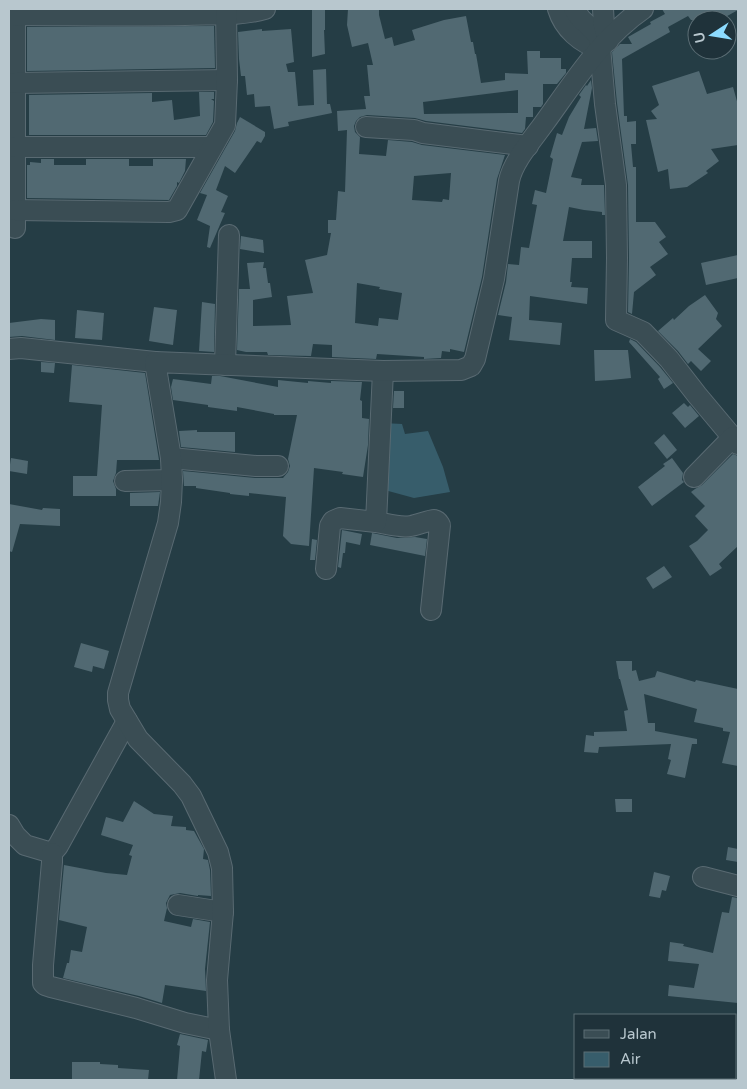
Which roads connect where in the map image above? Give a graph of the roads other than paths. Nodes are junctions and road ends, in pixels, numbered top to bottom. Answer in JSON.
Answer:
{"nodes":[{"id":1,"x":558,"y":9,"type":"edge"},
{"id":2,"x":574,"y":9,"type":"edge"},
{"id":3,"x":603,"y":9,"type":"edge"},
{"id":4,"x":644,"y":9,"type":"edge"},
{"id":5,"x":261,"y":10,"type":"edge"},
{"id":6,"x":225,"y":11,"type":"edge"},
{"id":7,"x":83,"y":12,"type":"edge"},
{"id":8,"x":13,"y":13,"type":"edge"},
{"id":9,"x":604,"y":45,"type":"junction"},
{"id":10,"x":227,"y":80,"type":"junction"},
{"id":11,"x":15,"y":83,"type":"junction"},
{"id":12,"x":366,"y":128,"type":"dead end"},
{"id":13,"x":528,"y":146,"type":"junction"},
{"id":14,"x":15,"y":147,"type":"junction"},
{"id":15,"x":212,"y":147,"type":"junction"},
{"id":16,"x":13,"y":209,"type":"edge"},
{"id":17,"x":229,"y":235,"type":"dead end"},
{"id":18,"x":9,"y":349,"type":"edge"},
{"id":19,"x":155,"y":362,"type":"junction"},
{"id":20,"x":225,"y":365,"type":"junction"},
{"id":21,"x":383,"y":371,"type":"junction"},
{"id":22,"x":736,"y":441,"type":"edge"},
{"id":23,"x":170,"y":458,"type":"junction"},
{"id":24,"x":278,"y":466,"type":"dead end"},
{"id":25,"x":694,"y":477,"type":"dead end"},
{"id":26,"x":172,"y":480,"type":"junction"},
{"id":27,"x":125,"y":481,"type":"dead end"},
{"id":28,"x":376,"y":522,"type":"junction"},
{"id":29,"x":326,"y":569,"type":"dead end"},
{"id":30,"x":431,"y":610,"type":"dead end"},
{"id":31,"x":127,"y":721,"type":"junction"},
{"id":32,"x":9,"y":825,"type":"edge"},
{"id":33,"x":52,"y":853,"type":"junction"},
{"id":34,"x":703,"y":877,"type":"dead end"},
{"id":35,"x":738,"y":886,"type":"edge"},
{"id":36,"x":178,"y":905,"type":"dead end"},
{"id":37,"x":223,"y":912,"type":"junction"},
{"id":38,"x":219,"y":1030,"type":"junction"},
{"id":39,"x":226,"y":1080,"type":"edge"}],
"edges":[{"from":1,"to":9,"type":"street"},
{"from":2,"to":9,"type":"street"},
{"from":3,"to":9,"type":"street"},
{"from":4,"to":9,"type":"street"},
{"from":5,"to":6,"type":"street"},
{"from":6,"to":7,"type":"street"},
{"from":6,"to":10,"type":"street"},
{"from":7,"to":8,"type":"street"},
{"from":8,"to":11,"type":"street"},
{"from":9,"to":13,"type":"street"},
{"from":9,"to":22,"type":"street"},
{"from":10,"to":11,"type":"street"},
{"from":10,"to":15,"type":"street"},
{"from":11,"to":14,"type":"street"},
{"from":12,"to":13,"type":"street"},
{"from":13,"to":21,"type":"street"},
{"from":14,"to":15,"type":"street"},
{"from":14,"to":16,"type":"street"},
{"from":15,"to":16,"type":"street"},
{"from":17,"to":20,"type":"street"},
{"from":18,"to":19,"type":"street"},
{"from":19,"to":20,"type":"street"},
{"from":19,"to":23,"type":"street"},
{"from":20,"to":21,"type":"street"},
{"from":21,"to":28,"type":"street"},
{"from":22,"to":25,"type":"street"},
{"from":23,"to":24,"type":"street"},
{"from":23,"to":26,"type":"street"},
{"from":26,"to":27,"type":"street"},
{"from":26,"to":31,"type":"street"},
{"from":28,"to":29,"type":"street"},
{"from":28,"to":30,"type":"street"},
{"from":31,"to":33,"type":"street"},
{"from":31,"to":37,"type":"street"},
{"from":32,"to":33,"type":"street"},
{"from":33,"to":38,"type":"street"},
{"from":34,"to":35,"type":"street"},
{"from":36,"to":37,"type":"street"},
{"from":37,"to":38,"type":"street"},
{"from":38,"to":39,"type":"street"}]}
